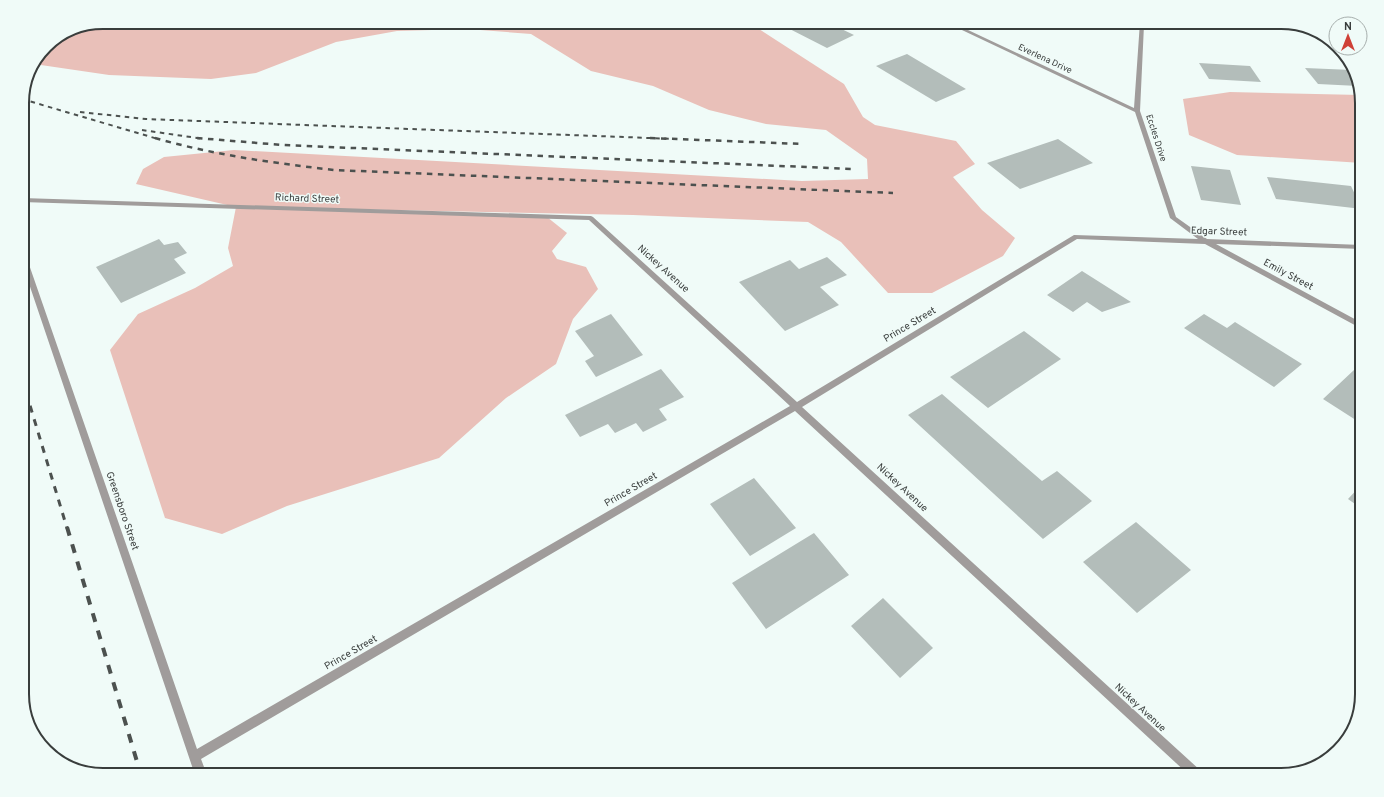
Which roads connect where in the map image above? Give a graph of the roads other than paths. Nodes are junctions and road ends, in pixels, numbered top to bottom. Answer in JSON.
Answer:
{"nodes":[{"id":1,"x":962,"y":29,"type":"edge"},
{"id":2,"x":1142,"y":29,"type":"edge"},
{"id":3,"x":1137,"y":111,"type":"junction"},
{"id":4,"x":29,"y":200,"type":"edge"},
{"id":5,"x":591,"y":218,"type":"joint"},
{"id":6,"x":1076,"y":237,"type":"joint"},
{"id":7,"x":1205,"y":241,"type":"junction"},
{"id":8,"x":1355,"y":247,"type":"edge"},
{"id":9,"x":29,"y":274,"type":"edge"},
{"id":10,"x":1355,"y":322,"type":"edge"},
{"id":11,"x":797,"y":406,"type":"junction"},
{"id":12,"x":194,"y":757,"type":"junction"},
{"id":13,"x":198,"y":768,"type":"edge"},
{"id":14,"x":1188,"y":768,"type":"edge"}],
"edges":[{"from":1,"to":3,"type":"street","name":"Everlena Drive"},
{"from":2,"to":3,"type":"street","name":"Eccles Drive"},
{"from":3,"to":7,"type":"street","name":"Eccles Drive"},
{"from":4,"to":5,"type":"street","name":"Richard Street"},
{"from":5,"to":11,"type":"street","name":"Nickey Avenue"},
{"from":6,"to":7,"type":"street","name":"Edgar Street"},
{"from":6,"to":11,"type":"street","name":"Prince Street"},
{"from":7,"to":8,"type":"street","name":"Edgar Street"},
{"from":7,"to":10,"type":"street","name":"Emily Street"},
{"from":9,"to":12,"type":"street","name":"Greensboro Street"},
{"from":11,"to":12,"type":"street","name":"Prince Street"},
{"from":11,"to":14,"type":"street","name":"Nickey Avenue"},
{"from":12,"to":13,"type":"street","name":"Greensboro Street"}]}
